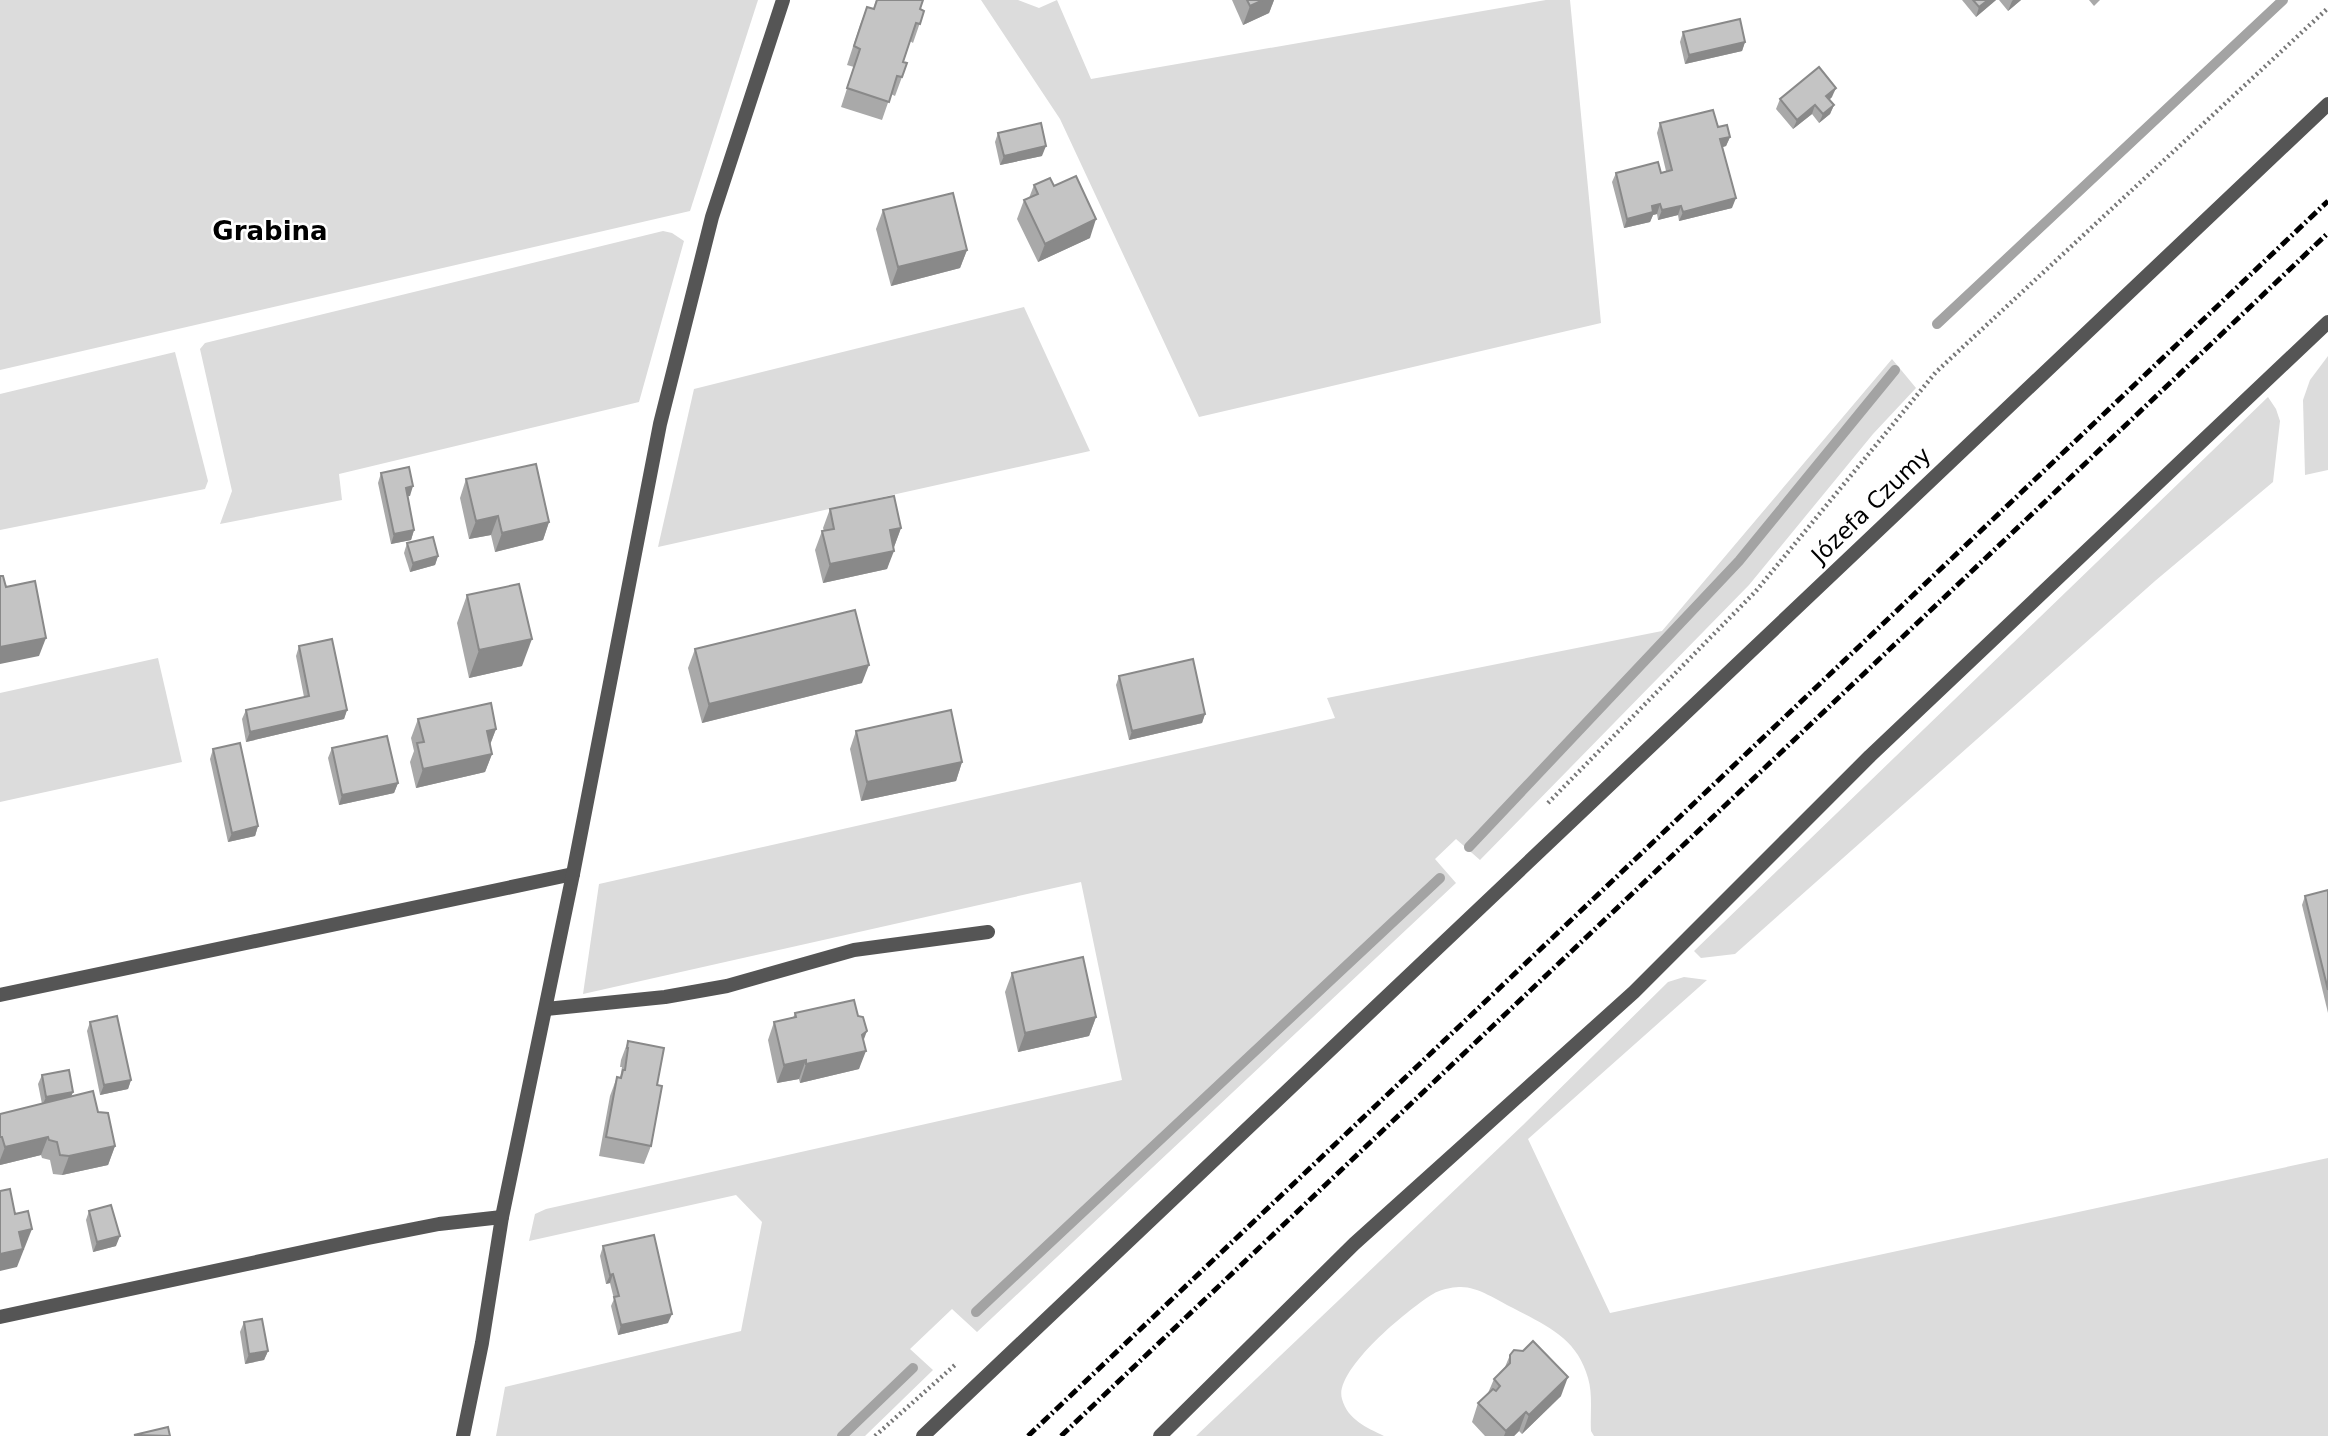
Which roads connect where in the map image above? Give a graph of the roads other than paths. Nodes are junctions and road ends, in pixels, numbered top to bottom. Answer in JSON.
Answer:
{"nodes":[{"id":1,"x":783,"y":0,"type":"edge"},
{"id":2,"x":2328,"y":104,"type":"edge"},
{"id":3,"x":2328,"y":322,"type":"edge"},
{"id":4,"x":573,"y":874,"type":"junction"},
{"id":5,"x":988,"y":932,"type":"dead end"},
{"id":6,"x":0,"y":995,"type":"edge"},
{"id":7,"x":546,"y":1009,"type":"junction"},
{"id":8,"x":502,"y":1217,"type":"junction"},
{"id":9,"x":0,"y":1317,"type":"edge"},
{"id":10,"x":463,"y":1436,"type":"edge"},
{"id":11,"x":923,"y":1436,"type":"edge"},
{"id":12,"x":1160,"y":1436,"type":"edge"}],
"edges":[{"from":1,"to":4,"type":"street"},
{"from":2,"to":11,"type":"street","name":"Józefa Czumy"},
{"from":3,"to":12,"type":"street"},
{"from":4,"to":6,"type":"street"},
{"from":4,"to":7,"type":"street"},
{"from":5,"to":7,"type":"street"},
{"from":7,"to":8,"type":"street"},
{"from":8,"to":9,"type":"street"},
{"from":8,"to":10,"type":"street"}]}
